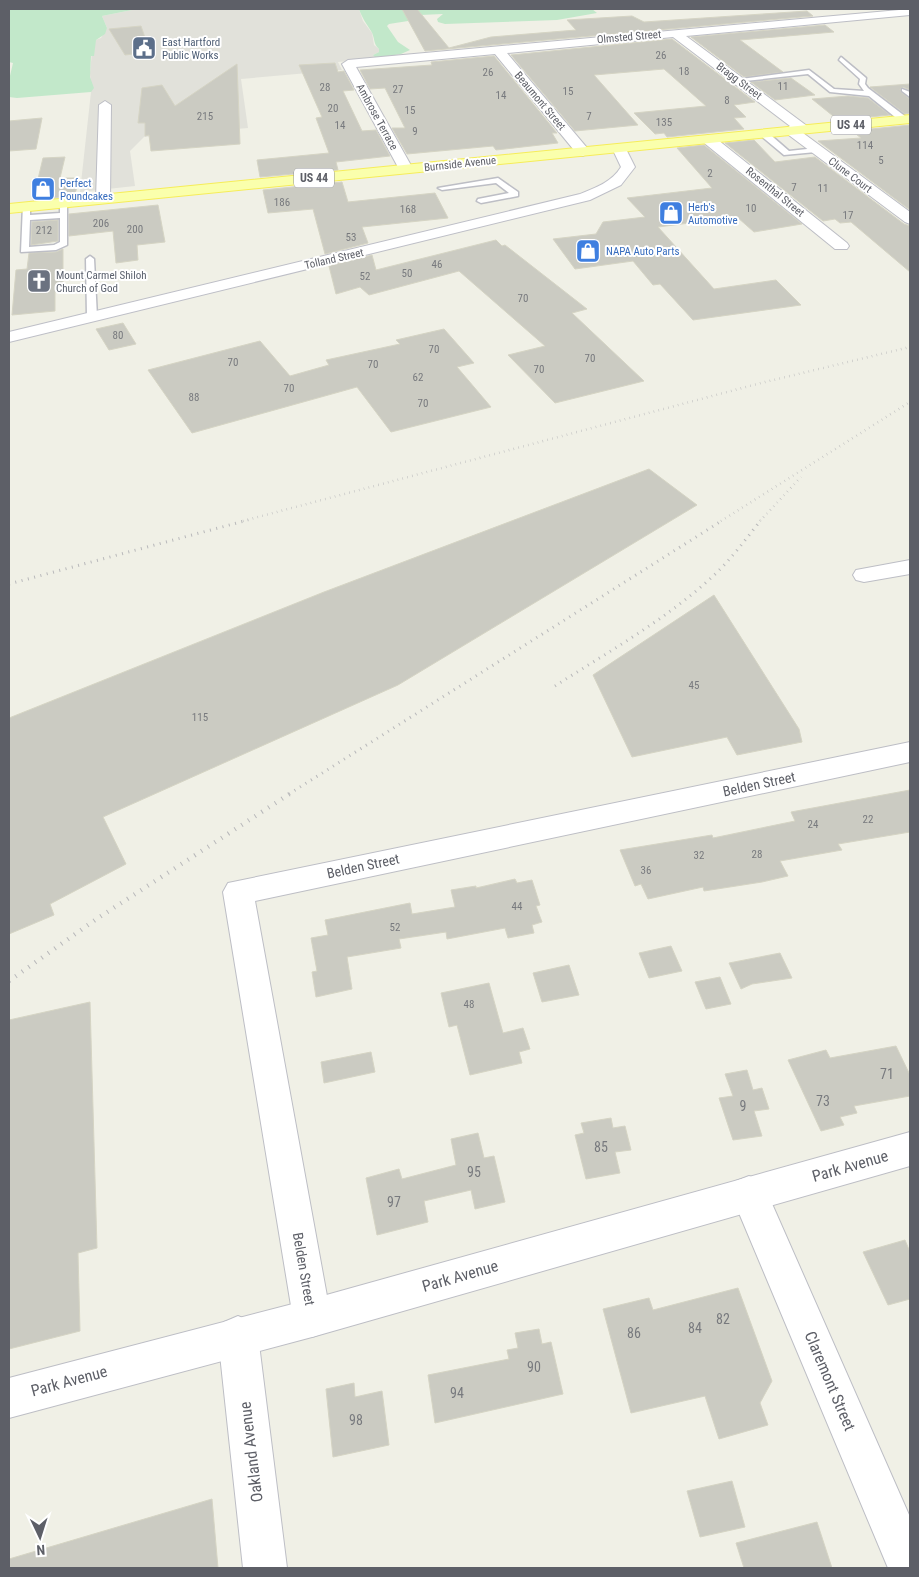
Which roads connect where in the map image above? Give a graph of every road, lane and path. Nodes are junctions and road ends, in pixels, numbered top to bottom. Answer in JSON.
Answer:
{"nodes":[{"id":1,"x":910,"y":12,"type":"edge"},
{"id":2,"x":675,"y":33,"type":"junction"},
{"id":3,"x":498,"y":50,"type":"junction"},
{"id":4,"x":841,"y":59,"type":"dead end"},
{"id":5,"x":348,"y":64,"type":"joint"},
{"id":6,"x":736,"y":80,"type":"junction"},
{"id":7,"x":871,"y":94,"type":"junction"},
{"id":8,"x":106,"y":105,"type":"dead end"},
{"id":9,"x":908,"y":119,"type":"edge"},
{"id":10,"x":797,"y":130,"type":"junction"},
{"id":11,"x":763,"y":133,"type":"junction"},
{"id":12,"x":708,"y":139,"type":"junction"},
{"id":13,"x":619,"y":148,"type":"junction"},
{"id":14,"x":816,"y":150,"type":"junction"},
{"id":15,"x":583,"y":152,"type":"junction"},
{"id":16,"x":406,"y":170,"type":"junction"},
{"id":17,"x":442,"y":188,"type":"dead end"},
{"id":18,"x":103,"y":199,"type":"junction"},
{"id":19,"x":481,"y":201,"type":"dead end"},
{"id":20,"x":9,"y":209,"type":"edge"},
{"id":21,"x":64,"y":209,"type":"junction"},
{"id":22,"x":26,"y":212,"type":"junction"},
{"id":23,"x":910,"y":219,"type":"edge"},
{"id":24,"x":841,"y":246,"type":"dead end"},
{"id":25,"x":90,"y":259,"type":"dead end"},
{"id":26,"x":92,"y":317,"type":"junction"},
{"id":27,"x":9,"y":337,"type":"edge"},
{"id":28,"x":910,"y":567,"type":"edge"},
{"id":29,"x":864,"y":575,"type":"dead end"},
{"id":30,"x":910,"y":752,"type":"edge"},
{"id":31,"x":910,"y":1149,"type":"edge"},
{"id":32,"x":749,"y":1194,"type":"junction"},
{"id":33,"x":312,"y":1318,"type":"junction"},
{"id":34,"x":238,"y":1336,"type":"junction"},
{"id":35,"x":9,"y":1398,"type":"edge"},
{"id":36,"x":910,"y":1567,"type":"edge"},
{"id":37,"x":265,"y":1568,"type":"edge"}],
"edges":[{"from":1,"to":2,"type":"street","name":"Olmsted Street"},
{"from":2,"to":3,"type":"street","name":"Olmsted Street"},
{"from":2,"to":6,"type":"street","name":"Bragg Street"},
{"from":3,"to":5,"type":"street","name":"Olmsted Street"},
{"from":3,"to":15,"type":"street","name":"Beaumont Street"},
{"from":4,"to":7,"type":"lane"},
{"from":5,"to":16,"type":"street","name":"Ambrose Terrace"},
{"from":6,"to":7,"type":"lane"},
{"from":6,"to":10,"type":"street","name":"Bragg Street"},
{"from":7,"to":9,"type":"lane"},
{"from":8,"to":18,"type":"street"},
{"from":9,"to":10,"type":"main road","name":"Burnside Avenue","number":"US 44"},
{"from":10,"to":11,"type":"main road","name":"Burnside Avenue","number":"US 44"},
{"from":10,"to":14,"type":"street","name":"Clune Court"},
{"from":11,"to":12,"type":"main road","name":"Burnside Avenue","number":"US 44"},
{"from":11,"to":14,"type":"lane"},
{"from":12,"to":13,"type":"main road","name":"Burnside Avenue","number":"US 44"},
{"from":12,"to":24,"type":"street","name":"Rosenthal Street"},
{"from":13,"to":15,"type":"main road","name":"Burnside Avenue","number":"US 44"},
{"from":13,"to":26,"type":"street","name":"Tolland Street"},
{"from":14,"to":23,"type":"street","name":"Clune Court"},
{"from":15,"to":16,"type":"main road","name":"Burnside Avenue","number":"US 44"},
{"from":16,"to":18,"type":"main road","name":"Burnside Avenue","number":"US 44"},
{"from":17,"to":19,"type":"lane"},
{"from":18,"to":21,"type":"main road","name":"Burnside Avenue","number":"US 44"},
{"from":20,"to":22,"type":"main road","name":"Burnside Avenue","number":"US 44"},
{"from":21,"to":22,"type":"main road","name":"Burnside Avenue","number":"US 44"},
{"from":21,"to":22,"type":"lane"},
{"from":25,"to":26,"type":"lane"},
{"from":26,"to":27,"type":"street","name":"Tolland Street"},
{"from":28,"to":29,"type":"street"},
{"from":30,"to":33,"type":"street","name":"Belden Street"},
{"from":31,"to":32,"type":"street","name":"Park Avenue"},
{"from":32,"to":33,"type":"street","name":"Park Avenue"},
{"from":32,"to":36,"type":"street","name":"Claremont Street"},
{"from":33,"to":34,"type":"street","name":"Park Avenue"},
{"from":34,"to":35,"type":"street","name":"Park Avenue"},
{"from":34,"to":37,"type":"street","name":"Oakland Avenue"}]}
